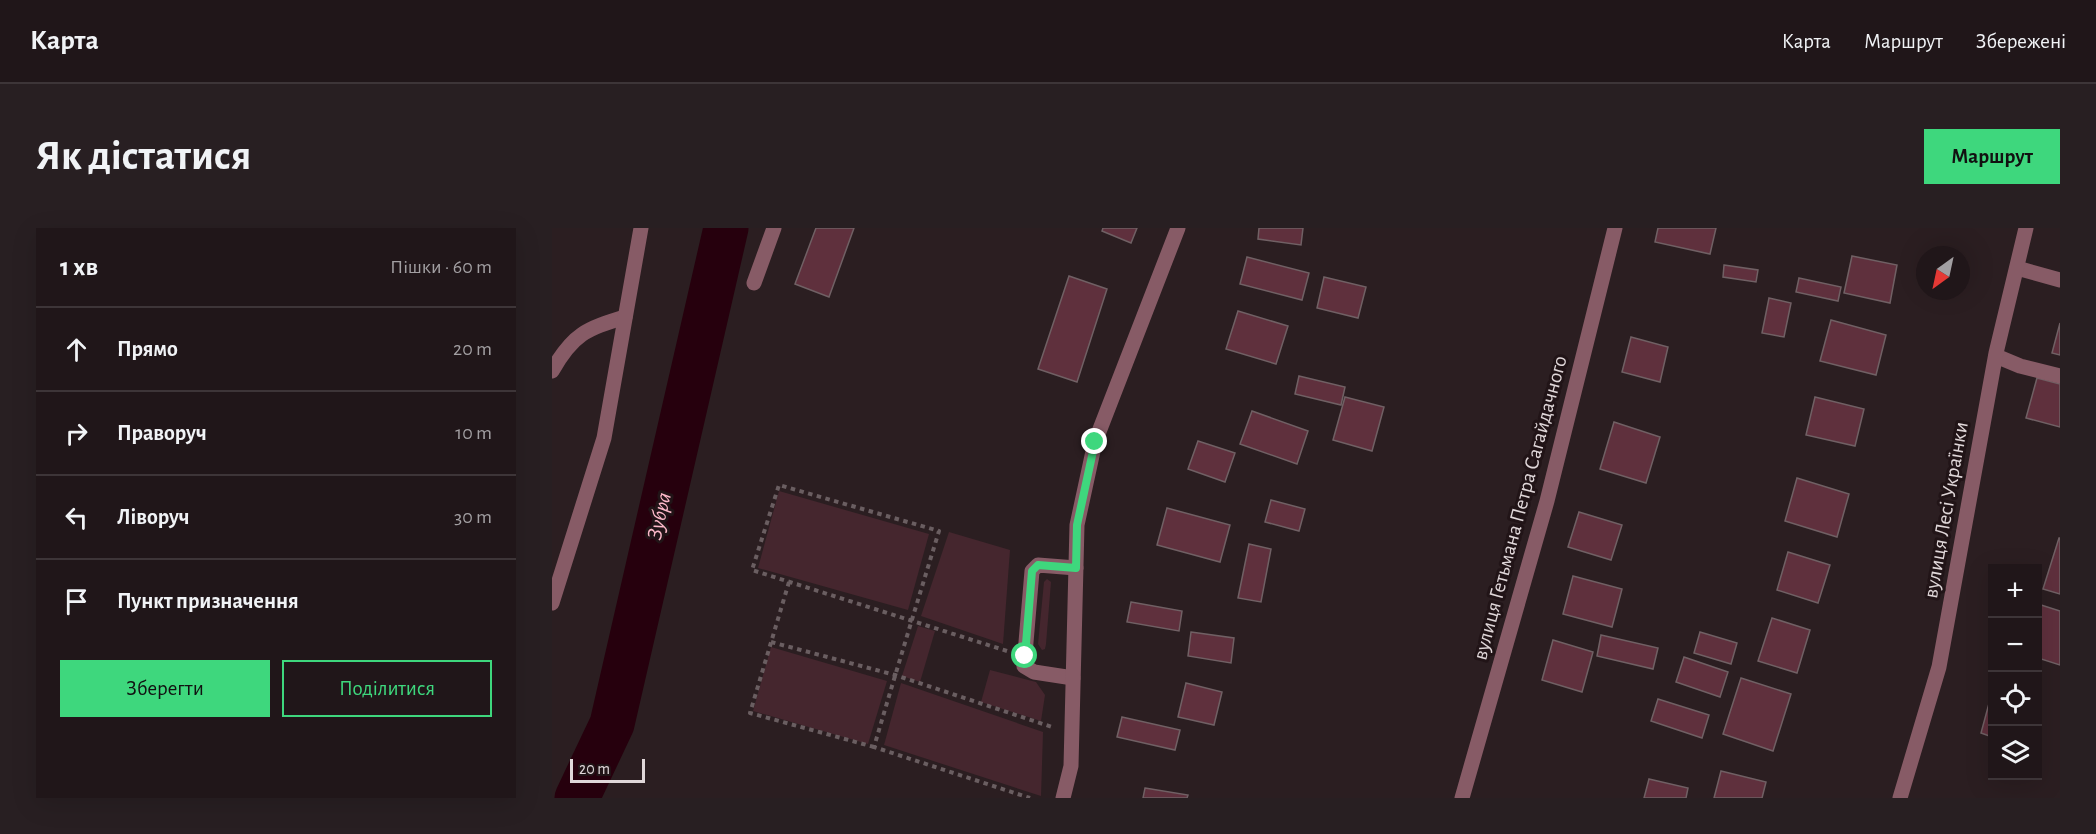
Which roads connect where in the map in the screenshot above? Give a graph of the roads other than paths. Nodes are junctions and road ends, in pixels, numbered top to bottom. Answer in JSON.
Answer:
{"nodes":[{"id":1,"x":641,"y":228,"type":"edge"},
{"id":2,"x":774,"y":228,"type":"edge"},
{"id":3,"x":1178,"y":228,"type":"edge"},
{"id":4,"x":1615,"y":228,"type":"edge"},
{"id":5,"x":2026,"y":228,"type":"edge"},
{"id":6,"x":2017,"y":268,"type":"junction"},
{"id":7,"x":2060,"y":280,"type":"edge"},
{"id":8,"x":754,"y":283,"type":"dead end"},
{"id":9,"x":625,"y":317,"type":"junction"},
{"id":10,"x":1996,"y":356,"type":"junction"},
{"id":11,"x":552,"y":370,"type":"edge"},
{"id":12,"x":2060,"y":376,"type":"edge"},
{"id":13,"x":1076,"y":568,"type":"junction"},
{"id":14,"x":552,"y":603,"type":"edge"},
{"id":15,"x":1073,"y":678,"type":"junction"},
{"id":16,"x":1063,"y":798,"type":"edge"},
{"id":17,"x":1462,"y":798,"type":"edge"},
{"id":18,"x":1900,"y":798,"type":"edge"}],
"edges":[{"from":1,"to":9,"type":"street"},
{"from":2,"to":8,"type":"street"},
{"from":3,"to":13,"type":"street"},
{"from":4,"to":17,"type":"street","name":"вулиця Гетьмана Петра Сагайдачного"},
{"from":5,"to":6,"type":"street","name":"вулиця Лесі Українки"},
{"from":6,"to":7,"type":"street"},
{"from":6,"to":10,"type":"street","name":"вулиця Лесі Українки"},
{"from":9,"to":11,"type":"street"},
{"from":9,"to":14,"type":"street"},
{"from":10,"to":12,"type":"street"},
{"from":10,"to":18,"type":"street","name":"вулиця Лесі Українки"},
{"from":13,"to":15,"type":"street"},
{"from":13,"to":15,"type":"street"},
{"from":15,"to":16,"type":"street"}]}
